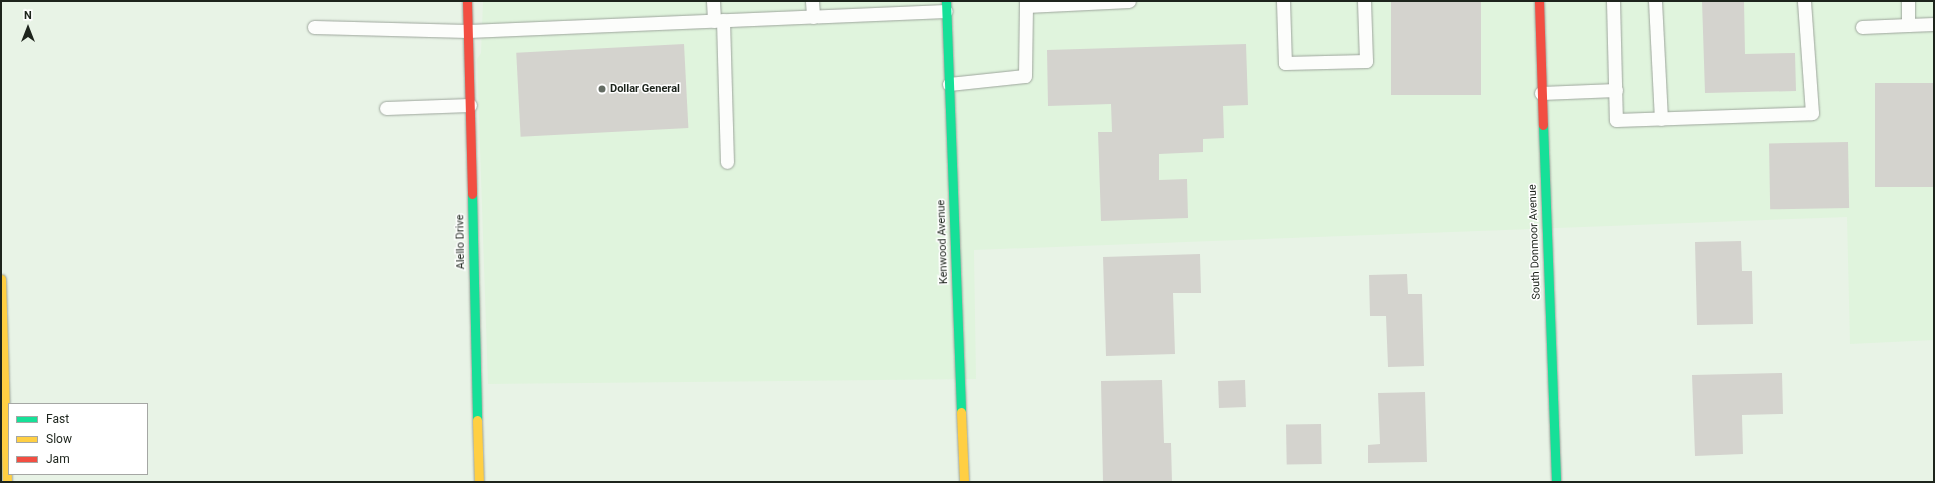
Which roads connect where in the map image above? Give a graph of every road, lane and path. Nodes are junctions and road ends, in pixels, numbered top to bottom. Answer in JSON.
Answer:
{"nodes":[{"id":1,"x":467,"y":1,"type":"edge"},
{"id":2,"x":713,"y":1,"type":"edge"},
{"id":3,"x":812,"y":1,"type":"edge"},
{"id":4,"x":1129,"y":1,"type":"edge"},
{"id":5,"x":1283,"y":1,"type":"edge"},
{"id":6,"x":1364,"y":1,"type":"edge"},
{"id":7,"x":1539,"y":1,"type":"edge"},
{"id":8,"x":1613,"y":1,"type":"edge"},
{"id":9,"x":1655,"y":1,"type":"edge"},
{"id":10,"x":1804,"y":1,"type":"edge"},
{"id":11,"x":1908,"y":1,"type":"edge"},
{"id":12,"x":1026,"y":4,"type":"edge"},
{"id":13,"x":946,"y":6,"type":"edge"},
{"id":14,"x":813,"y":17,"type":"junction"},
{"id":15,"x":718,"y":21,"type":"junction"},
{"id":16,"x":1934,"y":24,"type":"edge"},
{"id":17,"x":1908,"y":25,"type":"junction"},
{"id":18,"x":1862,"y":26,"type":"dead end"},
{"id":19,"x":314,"y":27,"type":"dead end"},
{"id":20,"x":468,"y":31,"type":"junction"},
{"id":21,"x":949,"y":84,"type":"junction"},
{"id":22,"x":1616,"y":90,"type":"junction"},
{"id":23,"x":1541,"y":93,"type":"junction"},
{"id":24,"x":470,"y":105,"type":"junction"},
{"id":25,"x":386,"y":108,"type":"dead end"},
{"id":26,"x":1661,"y":119,"type":"junction"},
{"id":27,"x":727,"y":162,"type":"dead end"},
{"id":28,"x":1,"y":279,"type":"edge"},
{"id":29,"x":7,"y":482,"type":"edge"},
{"id":30,"x":479,"y":482,"type":"edge"},
{"id":31,"x":964,"y":482,"type":"edge"},
{"id":32,"x":1556,"y":482,"type":"edge"}],
"edges":[{"from":1,"to":20,"type":"street","name":"Alello Drive"},
{"from":2,"to":15,"type":"lane"},
{"from":3,"to":14,"type":"lane"},
{"from":4,"to":12,"type":"lane"},
{"from":5,"to":6,"type":"lane"},
{"from":7,"to":23,"type":"street","name":"South Donmoor Avenue"},
{"from":8,"to":22,"type":"lane"},
{"from":9,"to":26,"type":"lane"},
{"from":10,"to":26,"type":"lane"},
{"from":11,"to":17,"type":"lane"},
{"from":12,"to":21,"type":"lane"},
{"from":13,"to":14,"type":"lane"},
{"from":13,"to":21,"type":"street","name":"Kenwood Avenue"},
{"from":14,"to":15,"type":"lane"},
{"from":15,"to":20,"type":"lane"},
{"from":15,"to":27,"type":"lane"},
{"from":16,"to":17,"type":"lane"},
{"from":17,"to":18,"type":"lane"},
{"from":19,"to":20,"type":"lane"},
{"from":20,"to":24,"type":"street","name":"Alello Drive"},
{"from":21,"to":31,"type":"street","name":"Kenwood Avenue"},
{"from":22,"to":23,"type":"lane"},
{"from":22,"to":26,"type":"lane"},
{"from":23,"to":32,"type":"street","name":"South Donmoor Avenue"},
{"from":24,"to":25,"type":"lane"},
{"from":24,"to":30,"type":"street","name":"Alello Drive"},
{"from":28,"to":29,"type":"street"}]}
